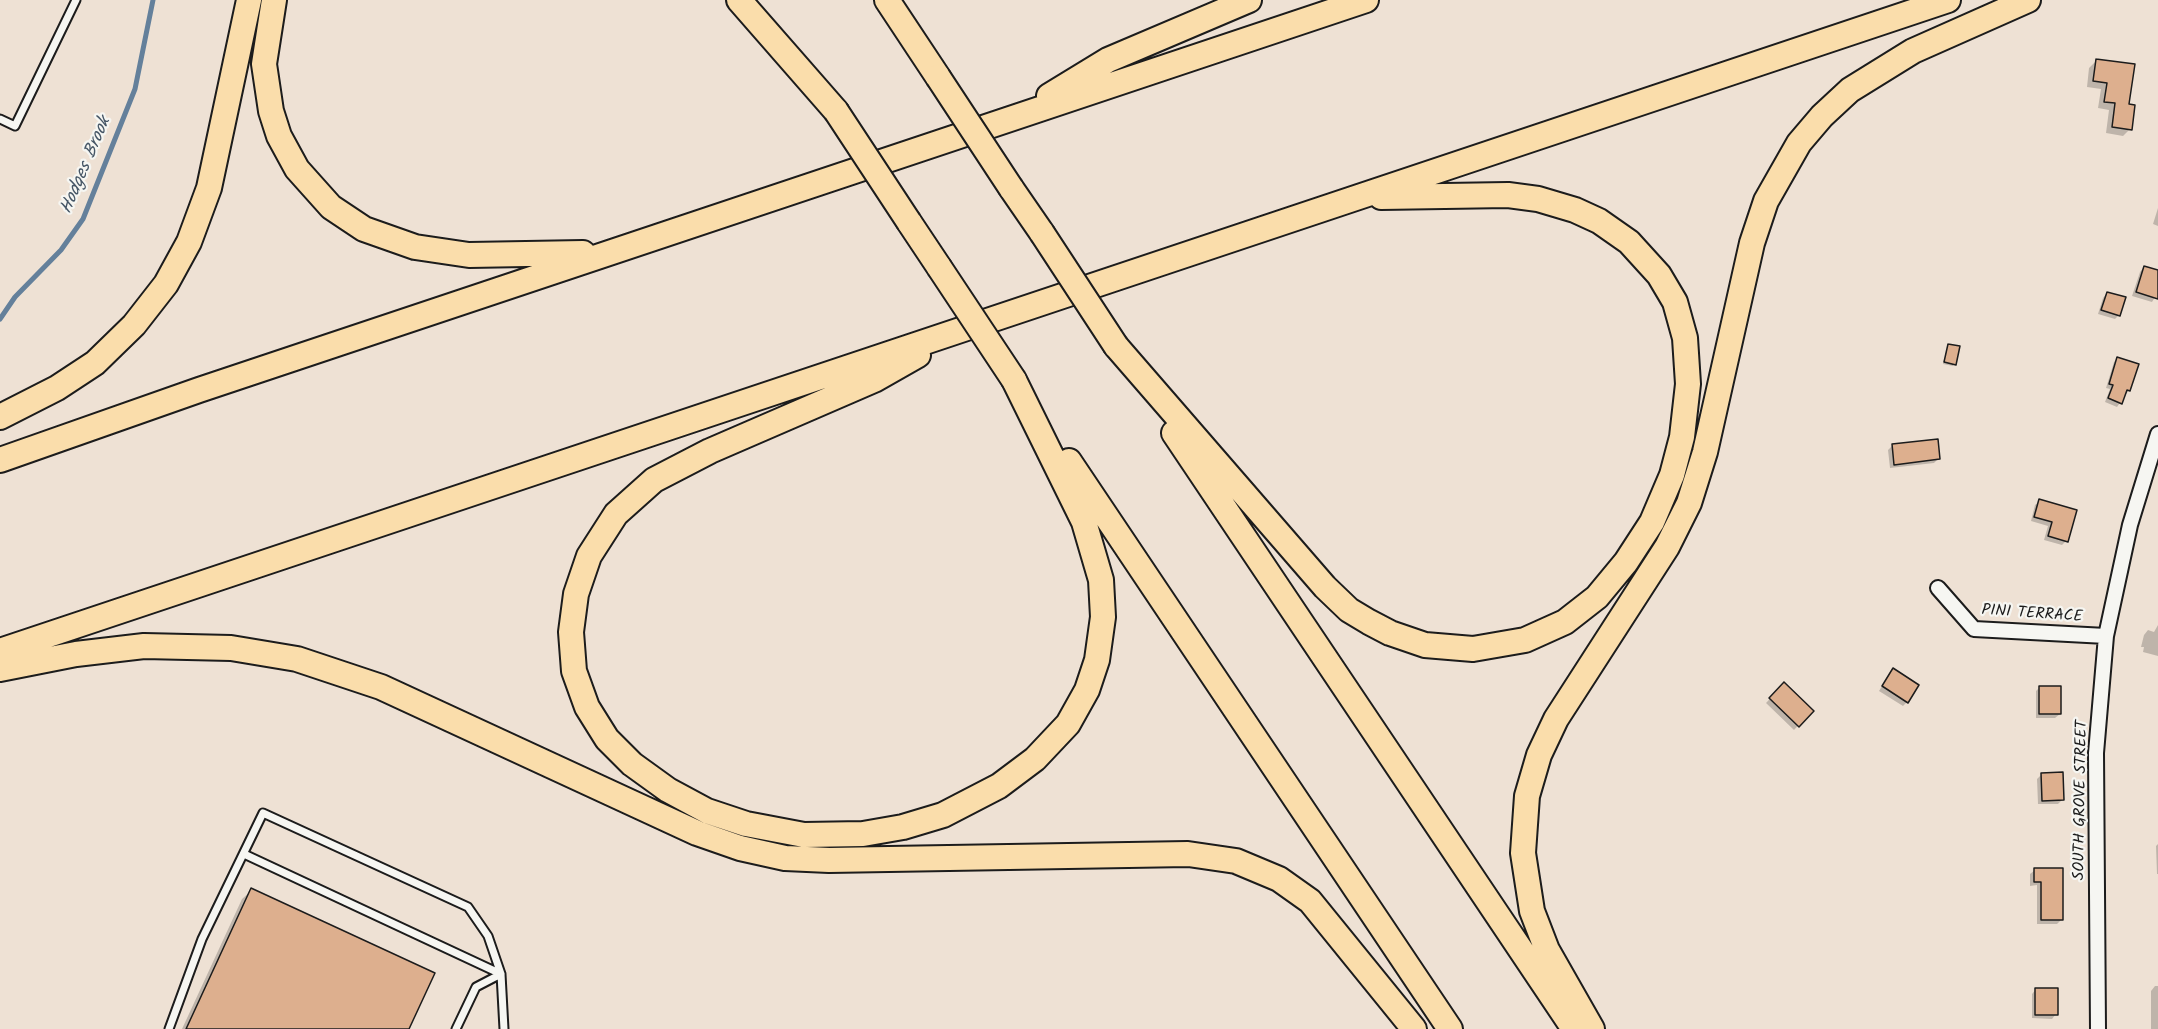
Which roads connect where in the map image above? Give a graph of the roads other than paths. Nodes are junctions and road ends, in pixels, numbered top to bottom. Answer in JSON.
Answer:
{"nodes":[{"id":1,"x":76,"y":0,"type":"edge"},
{"id":2,"x":249,"y":0,"type":"edge"},
{"id":3,"x":274,"y":0,"type":"edge"},
{"id":4,"x":739,"y":0,"type":"edge"},
{"id":5,"x":762,"y":0,"type":"edge"},
{"id":6,"x":886,"y":0,"type":"edge"},
{"id":7,"x":893,"y":0,"type":"edge"},
{"id":8,"x":1249,"y":0,"type":"edge"},
{"id":9,"x":1366,"y":0,"type":"edge"},
{"id":10,"x":1948,"y":0,"type":"edge"},
{"id":11,"x":2028,"y":0,"type":"edge"},
{"id":12,"x":938,"y":77,"type":"junction"},
{"id":13,"x":836,"y":111,"type":"junction"},
{"id":14,"x":0,"y":119,"type":"edge"},
{"id":15,"x":1011,"y":119,"type":"junction"},
{"id":16,"x":1354,"y":198,"type":"junction"},
{"id":17,"x":610,"y":252,"type":"junction"},
{"id":18,"x":970,"y":327,"type":"junction"},
{"id":19,"x":1116,"y":346,"type":"junction"},
{"id":20,"x":1014,"y":380,"type":"junction"},
{"id":21,"x":0,"y":417,"type":"edge"},
{"id":22,"x":2158,"y":434,"type":"edge"},
{"id":23,"x":0,"y":460,"type":"edge"},
{"id":24,"x":1938,"y":588,"type":"dead end"},
{"id":25,"x":2106,"y":636,"type":"junction"},
{"id":26,"x":0,"y":651,"type":"edge"},
{"id":27,"x":0,"y":669,"type":"edge"},
{"id":28,"x":244,"y":854,"type":"junction"},
{"id":29,"x":501,"y":974,"type":"junction"},
{"id":30,"x":169,"y":1029,"type":"edge"},
{"id":31,"x":456,"y":1029,"type":"edge"},
{"id":32,"x":504,"y":1029,"type":"edge"},
{"id":33,"x":1414,"y":1029,"type":"edge"},
{"id":34,"x":1450,"y":1029,"type":"edge"},
{"id":35,"x":1574,"y":1029,"type":"edge"},
{"id":36,"x":1592,"y":1029,"type":"edge"},
{"id":37,"x":2098,"y":1029,"type":"edge"}],
"edges":[{"from":1,"to":14,"type":"lane"},
{"from":2,"to":21,"type":"highway"},
{"from":3,"to":17,"type":"highway"},
{"from":4,"to":13,"type":"highway"},
{"from":5,"to":13,"type":"highway"},
{"from":6,"to":12,"type":"highway"},
{"from":7,"to":12,"type":"highway"},
{"from":8,"to":15,"type":"highway"},
{"from":9,"to":15,"type":"highway"},
{"from":10,"to":16,"type":"highway"},
{"from":11,"to":36,"type":"highway"},
{"from":12,"to":19,"type":"highway","bridge":true},
{"from":13,"to":20,"type":"highway","bridge":true},
{"from":15,"to":17,"type":"highway"},
{"from":16,"to":18,"type":"highway"},
{"from":16,"to":19,"type":"highway"},
{"from":17,"to":23,"type":"highway"},
{"from":18,"to":20,"type":"highway"},
{"from":18,"to":26,"type":"highway"},
{"from":19,"to":35,"type":"highway"},
{"from":20,"to":34,"type":"highway"},
{"from":22,"to":25,"type":"street","name":"SOUTH GROVE STREET"},
{"from":24,"to":25,"type":"street","name":"PINI TERRACE"},
{"from":25,"to":37,"type":"street","name":"SOUTH GROVE STREET"},
{"from":27,"to":33,"type":"highway"},
{"from":28,"to":29,"type":"lane"},
{"from":28,"to":29,"type":"lane"},
{"from":28,"to":30,"type":"lane"},
{"from":29,"to":31,"type":"lane"},
{"from":29,"to":32,"type":"lane"}]}
